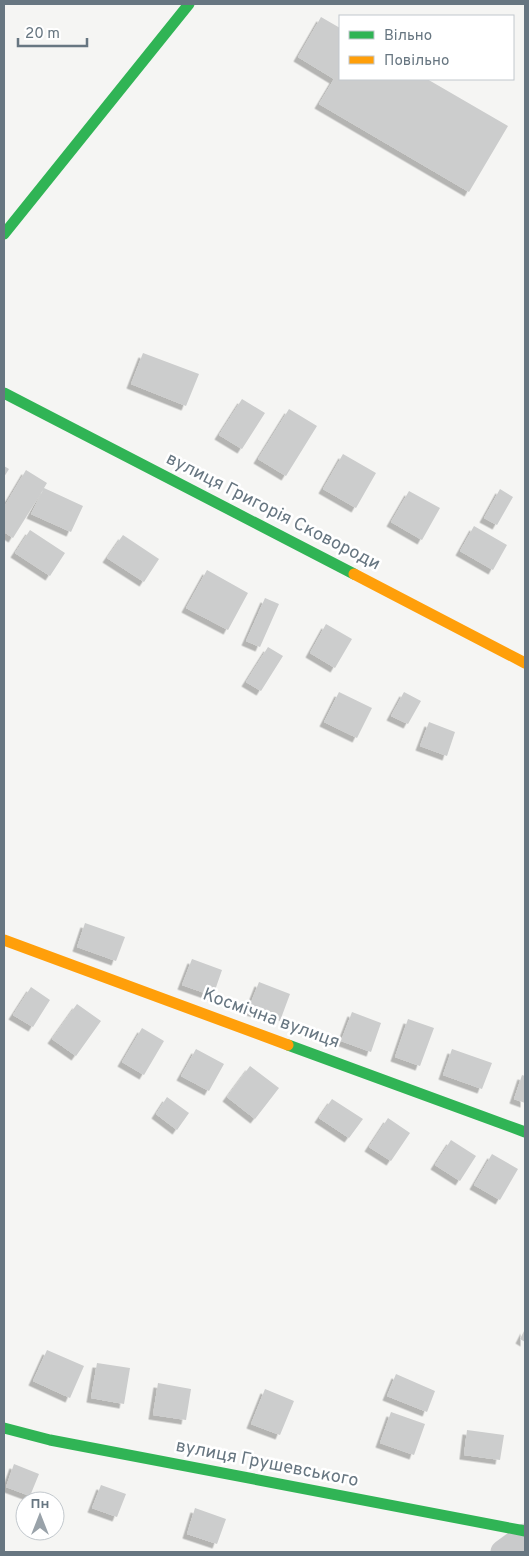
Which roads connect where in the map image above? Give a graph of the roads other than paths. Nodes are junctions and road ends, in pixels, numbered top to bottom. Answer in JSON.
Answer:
{"nodes":[{"id":1,"x":189,"y":4,"type":"edge"},
{"id":2,"x":4,"y":234,"type":"edge"},
{"id":3,"x":4,"y":393,"type":"edge"},
{"id":4,"x":525,"y":663,"type":"edge"},
{"id":5,"x":4,"y":940,"type":"edge"},
{"id":6,"x":525,"y":1132,"type":"edge"},
{"id":7,"x":4,"y":1428,"type":"edge"},
{"id":8,"x":525,"y":1531,"type":"edge"},
{"id":9,"x":525,"y":1536,"type":"edge"},
{"id":10,"x":503,"y":1552,"type":"edge"}],
"edges":[{"from":1,"to":2,"type":"street"},
{"from":3,"to":4,"type":"street","name":"вулиця Григорія Сковороди"},
{"from":5,"to":6,"type":"street","name":"Космічна вулиця"},
{"from":7,"to":8,"type":"street","name":"вулиця Грушевського"},
{"from":9,"to":10,"type":"street"}]}
